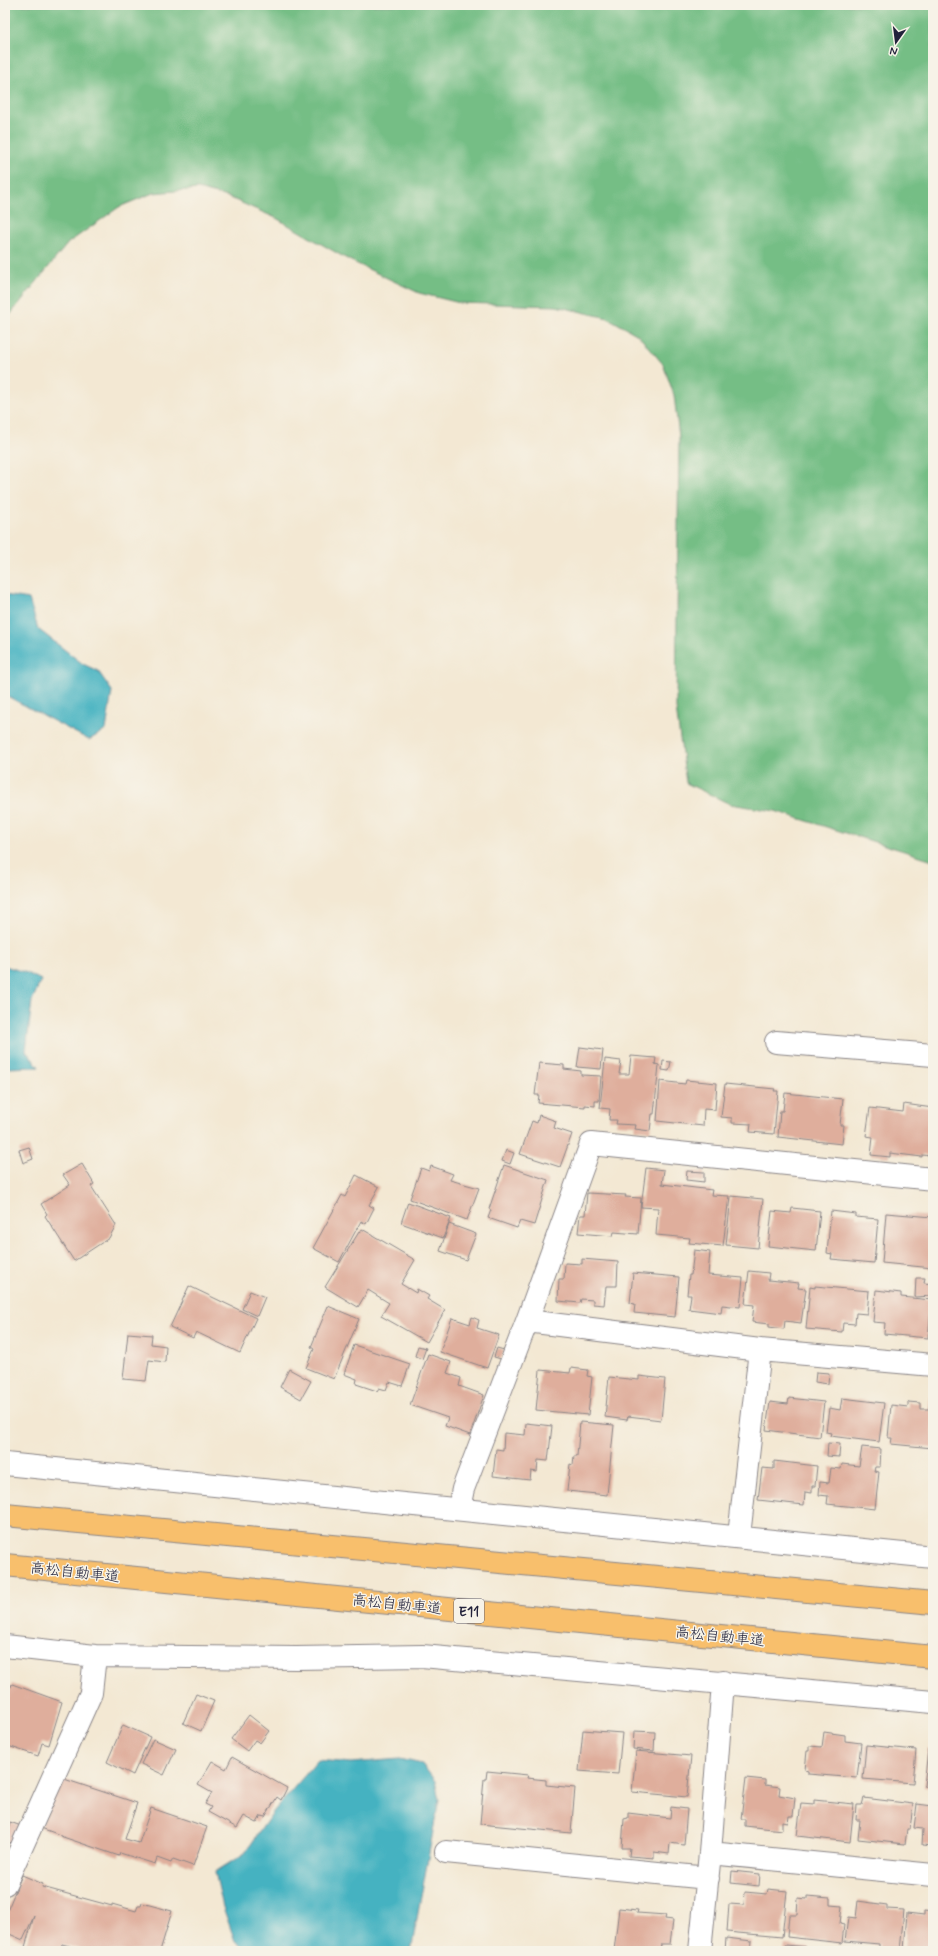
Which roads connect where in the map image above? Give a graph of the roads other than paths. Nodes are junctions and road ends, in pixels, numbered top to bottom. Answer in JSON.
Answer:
{"nodes":[{"id":1,"x":776,"y":1042,"type":"dead end"},
{"id":2,"x":933,"y":1055,"type":"edge"},
{"id":3,"x":933,"y":1179,"type":"edge"},
{"id":4,"x":527,"y":1321,"type":"junction"},
{"id":5,"x":760,"y":1350,"type":"junction"},
{"id":6,"x":933,"y":1365,"type":"edge"},
{"id":7,"x":5,"y":1464,"type":"edge"},
{"id":8,"x":459,"y":1508,"type":"junction"},
{"id":9,"x":5,"y":1515,"type":"edge"},
{"id":10,"x":739,"y":1536,"type":"junction"},
{"id":11,"x":933,"y":1557,"type":"edge"},
{"id":12,"x":5,"y":1565,"type":"edge"},
{"id":13,"x":933,"y":1604,"type":"edge"},
{"id":14,"x":5,"y":1646,"type":"edge"},
{"id":15,"x":95,"y":1656,"type":"junction"},
{"id":16,"x":933,"y":1657,"type":"edge"},
{"id":17,"x":723,"y":1682,"type":"junction"},
{"id":18,"x":933,"y":1702,"type":"edge"},
{"id":19,"x":446,"y":1852,"type":"dead end"},
{"id":20,"x":710,"y":1853,"type":"junction"},
{"id":21,"x":933,"y":1875,"type":"edge"},
{"id":22,"x":708,"y":1878,"type":"junction"},
{"id":23,"x":5,"y":1884,"type":"edge"},
{"id":24,"x":700,"y":1951,"type":"edge"}],
"edges":[{"from":1,"to":2,"type":"street"},
{"from":3,"to":4,"type":"street"},
{"from":4,"to":5,"type":"street"},
{"from":4,"to":8,"type":"street"},
{"from":5,"to":6,"type":"street"},
{"from":5,"to":10,"type":"street"},
{"from":7,"to":8,"type":"street"},
{"from":8,"to":10,"type":"street"},
{"from":9,"to":13,"type":"highway"},
{"from":10,"to":11,"type":"street"},
{"from":12,"to":16,"type":"highway","name":"高松自動車道","number":"E11"},
{"from":14,"to":15,"type":"street"},
{"from":15,"to":17,"type":"street"},
{"from":15,"to":23,"type":"street"},
{"from":17,"to":18,"type":"street"},
{"from":17,"to":20,"type":"street"},
{"from":19,"to":22,"type":"street"},
{"from":20,"to":21,"type":"street"},
{"from":20,"to":22,"type":"street"},
{"from":22,"to":24,"type":"street"}]}
